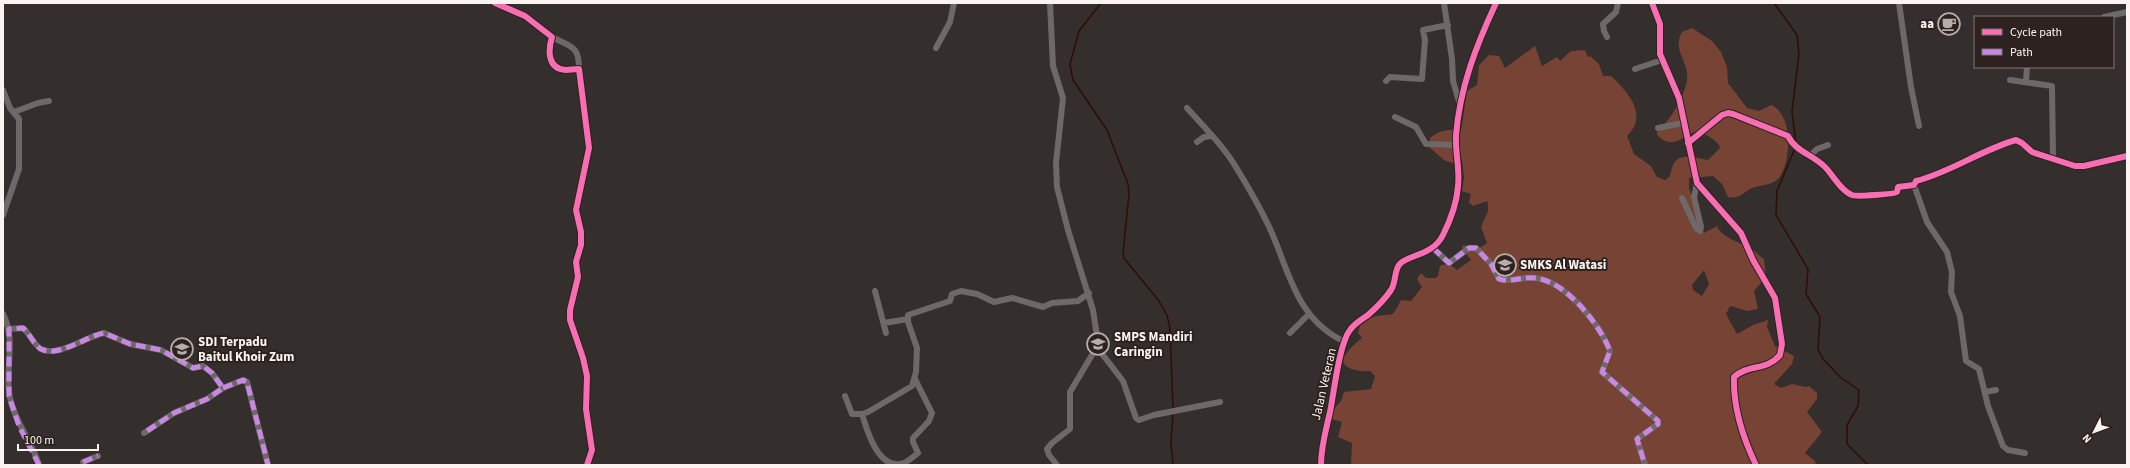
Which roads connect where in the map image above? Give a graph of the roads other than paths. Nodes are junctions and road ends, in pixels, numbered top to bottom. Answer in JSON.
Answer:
{"nodes":[{"id":1,"x":495,"y":3,"type":"edge"},
{"id":2,"x":954,"y":3,"type":"edge"},
{"id":3,"x":1050,"y":3,"type":"edge"},
{"id":4,"x":1444,"y":3,"type":"edge"},
{"id":5,"x":1496,"y":3,"type":"edge"},
{"id":6,"x":1618,"y":3,"type":"edge"},
{"id":7,"x":1652,"y":3,"type":"edge"},
{"id":8,"x":1899,"y":3,"type":"edge"},
{"id":9,"x":2127,"y":12,"type":"edge"},
{"id":10,"x":2109,"y":16,"type":"edge"},
{"id":11,"x":1448,"y":25,"type":"junction"},
{"id":12,"x":552,"y":37,"type":"junction"},
{"id":13,"x":1607,"y":38,"type":"dead end"},
{"id":14,"x":936,"y":48,"type":"dead end"},
{"id":15,"x":1662,"y":60,"type":"junction"},
{"id":16,"x":2026,"y":68,"type":"edge"},
{"id":17,"x":579,"y":69,"type":"junction"},
{"id":18,"x":1635,"y":69,"type":"dead end"},
{"id":19,"x":2010,"y":80,"type":"dead end"},
{"id":20,"x":1386,"y":81,"type":"dead end"},
{"id":21,"x":2026,"y":82,"type":"junction"},
{"id":22,"x":3,"y":90,"type":"edge"},
{"id":23,"x":49,"y":101,"type":"dead end"},
{"id":24,"x":1460,"y":107,"type":"junction"},
{"id":25,"x":1187,"y":108,"type":"dead end"},
{"id":26,"x":14,"y":112,"type":"junction"},
{"id":27,"x":1395,"y":117,"type":"dead end"},
{"id":28,"x":1683,"y":123,"type":"junction"},
{"id":29,"x":1919,"y":126,"type":"dead end"},
{"id":30,"x":1658,"y":128,"type":"dead end"},
{"id":31,"x":1211,"y":136,"type":"junction"},
{"id":32,"x":1197,"y":142,"type":"dead end"},
{"id":33,"x":1688,"y":143,"type":"junction"},
{"id":34,"x":1456,"y":145,"type":"junction"},
{"id":35,"x":1828,"y":145,"type":"dead end"},
{"id":36,"x":1811,"y":155,"type":"junction"},
{"id":37,"x":2127,"y":156,"type":"edge"},
{"id":38,"x":2053,"y":157,"type":"junction"},
{"id":39,"x":1697,"y":183,"type":"junction"},
{"id":40,"x":1914,"y":185,"type":"junction"},
{"id":41,"x":1682,"y":198,"type":"dead end"},
{"id":42,"x":3,"y":215,"type":"edge"},
{"id":43,"x":1433,"y":248,"type":"junction"},
{"id":44,"x":875,"y":291,"type":"dead end"},
{"id":45,"x":1088,"y":293,"type":"junction"},
{"id":46,"x":3,"y":314,"type":"edge"},
{"id":47,"x":1309,"y":314,"type":"junction"},
{"id":48,"x":908,"y":319,"type":"junction"},
{"id":49,"x":884,"y":323,"type":"junction"},
{"id":50,"x":9,"y":330,"type":"junction"},
{"id":51,"x":886,"y":333,"type":"dead end"},
{"id":52,"x":1290,"y":333,"type":"dead end"},
{"id":53,"x":1345,"y":342,"type":"junction"},
{"id":54,"x":1096,"y":346,"type":"junction"},
{"id":55,"x":915,"y":379,"type":"junction"},
{"id":56,"x":223,"y":388,"type":"junction"},
{"id":57,"x":1996,"y":390,"type":"dead end"},
{"id":58,"x":1985,"y":392,"type":"junction"},
{"id":59,"x":845,"y":396,"type":"dead end"},
{"id":60,"x":1220,"y":402,"type":"dead end"},
{"id":61,"x":862,"y":414,"type":"junction"},
{"id":62,"x":144,"y":433,"type":"dead end"},
{"id":63,"x":2025,"y":453,"type":"dead end"},
{"id":64,"x":98,"y":456,"type":"dead end"},
{"id":65,"x":82,"y":464,"type":"edge"},
{"id":66,"x":39,"y":465,"type":"edge"},
{"id":67,"x":268,"y":465,"type":"edge"},
{"id":68,"x":587,"y":465,"type":"edge"},
{"id":69,"x":1057,"y":465,"type":"edge"},
{"id":70,"x":1320,"y":465,"type":"edge"},
{"id":71,"x":1646,"y":465,"type":"edge"},
{"id":72,"x":1756,"y":465,"type":"edge"}],
"edges":[{"from":1,"to":12,"type":"street"},
{"from":2,"to":14,"type":"street"},
{"from":3,"to":45,"type":"street"},
{"from":4,"to":11,"type":"street"},
{"from":5,"to":24,"type":"street","name":"Jalan Veteran"},
{"from":6,"to":13,"type":"street"},
{"from":7,"to":15,"type":"street"},
{"from":8,"to":29,"type":"street"},
{"from":9,"to":10,"type":"street"},
{"from":11,"to":20,"type":"street"},
{"from":11,"to":24,"type":"street"},
{"from":12,"to":17,"type":"street"},
{"from":12,"to":17,"type":"street"},
{"from":15,"to":18,"type":"street"},
{"from":15,"to":28,"type":"street"},
{"from":16,"to":21,"type":"street"},
{"from":17,"to":68,"type":"street"},
{"from":19,"to":21,"type":"street"},
{"from":21,"to":38,"type":"street"},
{"from":22,"to":26,"type":"street"},
{"from":23,"to":26,"type":"street"},
{"from":24,"to":34,"type":"street","name":"Jalan Veteran"},
{"from":25,"to":31,"type":"street"},
{"from":26,"to":42,"type":"street"},
{"from":27,"to":34,"type":"street"},
{"from":28,"to":30,"type":"street"},
{"from":28,"to":33,"type":"street"},
{"from":31,"to":32,"type":"street"},
{"from":31,"to":47,"type":"street"},
{"from":33,"to":36,"type":"street"},
{"from":33,"to":39,"type":"street"},
{"from":34,"to":43,"type":"street","name":"Jalan Veteran"},
{"from":35,"to":36,"type":"street"},
{"from":36,"to":40,"type":"street"},
{"from":37,"to":38,"type":"street"},
{"from":38,"to":40,"type":"street"},
{"from":39,"to":41,"type":"street"},
{"from":39,"to":72,"type":"street"},
{"from":40,"to":58,"type":"street"},
{"from":43,"to":53,"type":"street","name":"Jalan Veteran"},
{"from":43,"to":71,"type":"street"},
{"from":44,"to":49,"type":"street"},
{"from":45,"to":48,"type":"street"},
{"from":45,"to":54,"type":"street"},
{"from":46,"to":50,"type":"street"},
{"from":47,"to":52,"type":"street"},
{"from":47,"to":53,"type":"street"},
{"from":48,"to":49,"type":"street"},
{"from":48,"to":55,"type":"street"},
{"from":49,"to":51,"type":"street"},
{"from":50,"to":56,"type":"street"},
{"from":50,"to":66,"type":"street"},
{"from":53,"to":70,"type":"street","name":"Jalan Veteran"},
{"from":54,"to":60,"type":"street"},
{"from":54,"to":69,"type":"street"},
{"from":55,"to":61,"type":"street"},
{"from":55,"to":61,"type":"street"},
{"from":56,"to":62,"type":"street"},
{"from":56,"to":67,"type":"street"},
{"from":57,"to":58,"type":"street"},
{"from":58,"to":63,"type":"street"},
{"from":59,"to":61,"type":"street"},
{"from":64,"to":65,"type":"street"}]}
